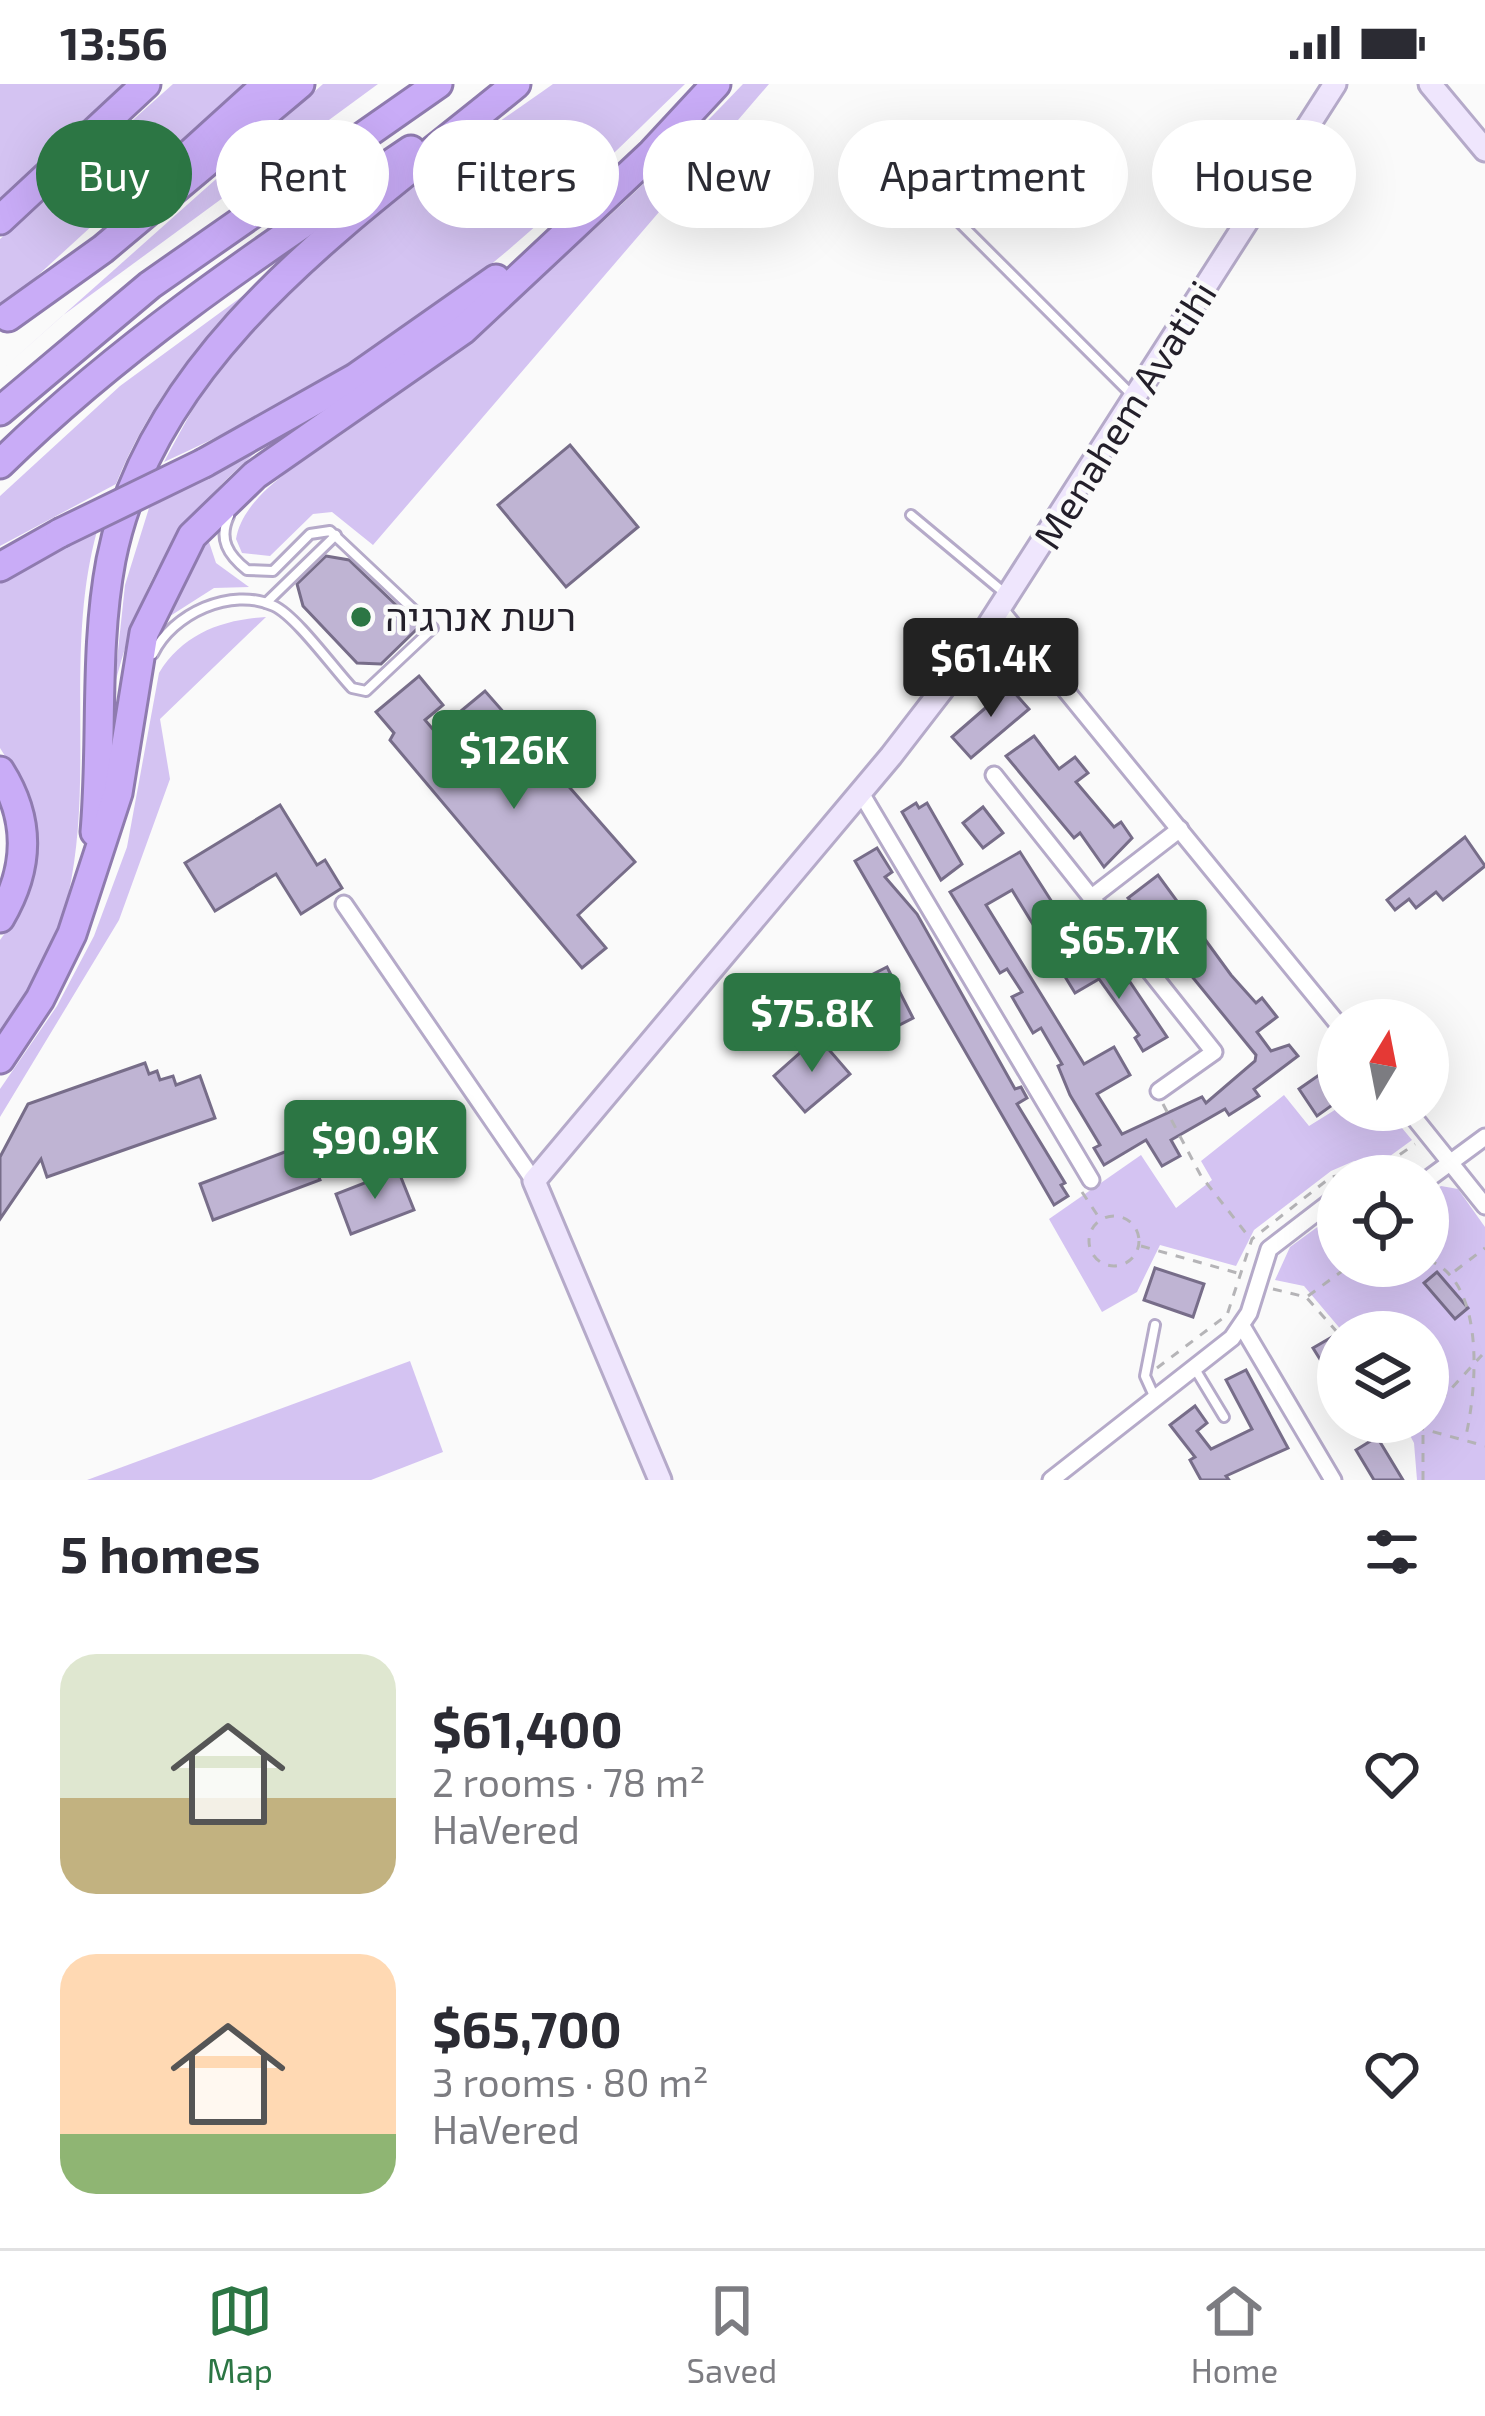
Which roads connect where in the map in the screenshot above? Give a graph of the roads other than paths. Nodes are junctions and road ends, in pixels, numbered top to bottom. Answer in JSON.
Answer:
{"nodes":[{"id":1,"x":146,"y":84,"type":"edge"},
{"id":2,"x":266,"y":84,"type":"edge"},
{"id":3,"x":300,"y":84,"type":"edge"},
{"id":4,"x":419,"y":84,"type":"edge"},
{"id":5,"x":438,"y":84,"type":"edge"},
{"id":6,"x":512,"y":84,"type":"edge"},
{"id":7,"x":716,"y":84,"type":"edge"},
{"id":8,"x":1335,"y":84,"type":"edge"},
{"id":9,"x":1430,"y":84,"type":"edge"},
{"id":10,"x":374,"y":120,"type":"edge"},
{"id":11,"x":386,"y":120,"type":"edge"},
{"id":12,"x":1485,"y":150,"type":"edge"},
{"id":13,"x":619,"y":184,"type":"edge"},
{"id":14,"x":0,"y":220,"type":"edge"},
{"id":15,"x":231,"y":228,"type":"edge"},
{"id":16,"x":563,"y":228,"type":"edge"},
{"id":17,"x":573,"y":228,"type":"edge"},
{"id":18,"x":965,"y":228,"type":"edge"},
{"id":19,"x":4,"y":322,"type":"edge"},
{"id":20,"x":1136,"y":398,"type":"junction"},
{"id":21,"x":0,"y":411,"type":"edge"},
{"id":22,"x":310,"y":441,"type":"junction"},
{"id":23,"x":0,"y":464,"type":"edge"},
{"id":24,"x":911,"y":515,"type":"dead end"},
{"id":25,"x":336,"y":535,"type":"junction"},
{"id":26,"x":0,"y":567,"type":"edge"},
{"id":27,"x":265,"y":604,"type":"junction"},
{"id":28,"x":1005,"y":604,"type":"junction"},
{"id":29,"x":125,"y":741,"type":"junction"},
{"id":30,"x":0,"y":771,"type":"edge"},
{"id":31,"x":994,"y":775,"type":"dead end"},
{"id":32,"x":860,"y":793,"type":"junction"},
{"id":33,"x":1180,"y":829,"type":"junction"},
{"id":34,"x":87,"y":890,"type":"junction"},
{"id":35,"x":1091,"y":897,"type":"junction"},
{"id":36,"x":344,"y":904,"type":"dead end"},
{"id":37,"x":0,"y":918,"type":"edge"},
{"id":38,"x":1318,"y":999,"type":"edge"},
{"id":39,"x":0,"y":1059,"type":"edge"},
{"id":40,"x":1159,"y":1091,"type":"road end"},
{"id":41,"x":1425,"y":1131,"type":"edge"},
{"id":42,"x":1485,"y":1137,"type":"edge"},
{"id":43,"x":1451,"y":1163,"type":"junction"},
{"id":44,"x":1091,"y":1180,"type":"road end"},
{"id":45,"x":534,"y":1181,"type":"junction"},
{"id":46,"x":1485,"y":1206,"type":"edge"},
{"id":47,"x":1317,"y":1211,"type":"edge"},
{"id":48,"x":1155,"y":1325,"type":"dead end"},
{"id":49,"x":1242,"y":1326,"type":"junction"},
{"id":50,"x":1195,"y":1369,"type":"junction"},
{"id":51,"x":1156,"y":1399,"type":"junction"},
{"id":52,"x":1224,"y":1417,"type":"dead end"},
{"id":53,"x":660,"y":1480,"type":"edge"},
{"id":54,"x":1051,"y":1480,"type":"edge"},
{"id":55,"x":1333,"y":1480,"type":"edge"}],
"edges":[{"from":1,"to":14,"type":"highway"},
{"from":2,"to":19,"type":"highway"},
{"from":3,"to":19,"type":"highway"},
{"from":4,"to":10,"type":"highway"},
{"from":5,"to":11,"type":"highway"},
{"from":6,"to":23,"type":"highway"},
{"from":6,"to":34,"type":"highway"},
{"from":7,"to":13,"type":"highway"},
{"from":8,"to":20,"type":"street","name":"Menahem Avatihi"},
{"from":9,"to":12,"type":"street"},
{"from":15,"to":21,"type":"highway"},
{"from":16,"to":26,"type":"highway","bridge":true},
{"from":17,"to":22,"type":"highway"},
{"from":18,"to":20,"type":"lane"},
{"from":20,"to":28,"type":"street","name":"Menahem Avatihi"},
{"from":22,"to":25,"type":"lane"},
{"from":22,"to":29,"type":"highway"},
{"from":24,"to":28,"type":"lane"},
{"from":25,"to":27,"type":"lane"},
{"from":25,"to":27,"type":"lane"},
{"from":27,"to":29,"type":"lane"},
{"from":28,"to":32,"type":"street","name":"Menahem Avatihi"},
{"from":28,"to":33,"type":"street"},
{"from":29,"to":34,"type":"highway"},
{"from":30,"to":37,"type":"highway"},
{"from":31,"to":35,"type":"street"},
{"from":32,"to":44,"type":"street"},
{"from":32,"to":45,"type":"street","name":"Menahem Avatihi"},
{"from":33,"to":35,"type":"street"},
{"from":33,"to":38,"type":"street"},
{"from":34,"to":39,"type":"highway"},
{"from":35,"to":40,"type":"street"},
{"from":36,"to":45,"type":"street"},
{"from":41,"to":43,"type":"street"},
{"from":42,"to":43,"type":"street"},
{"from":43,"to":46,"type":"street"},
{"from":45,"to":53,"type":"street"},
{"from":47,"to":49,"type":"street"},
{"from":48,"to":51,"type":"lane"},
{"from":49,"to":50,"type":"street"},
{"from":49,"to":55,"type":"street"},
{"from":50,"to":51,"type":"street"},
{"from":50,"to":52,"type":"lane"},
{"from":51,"to":54,"type":"street"}]}
